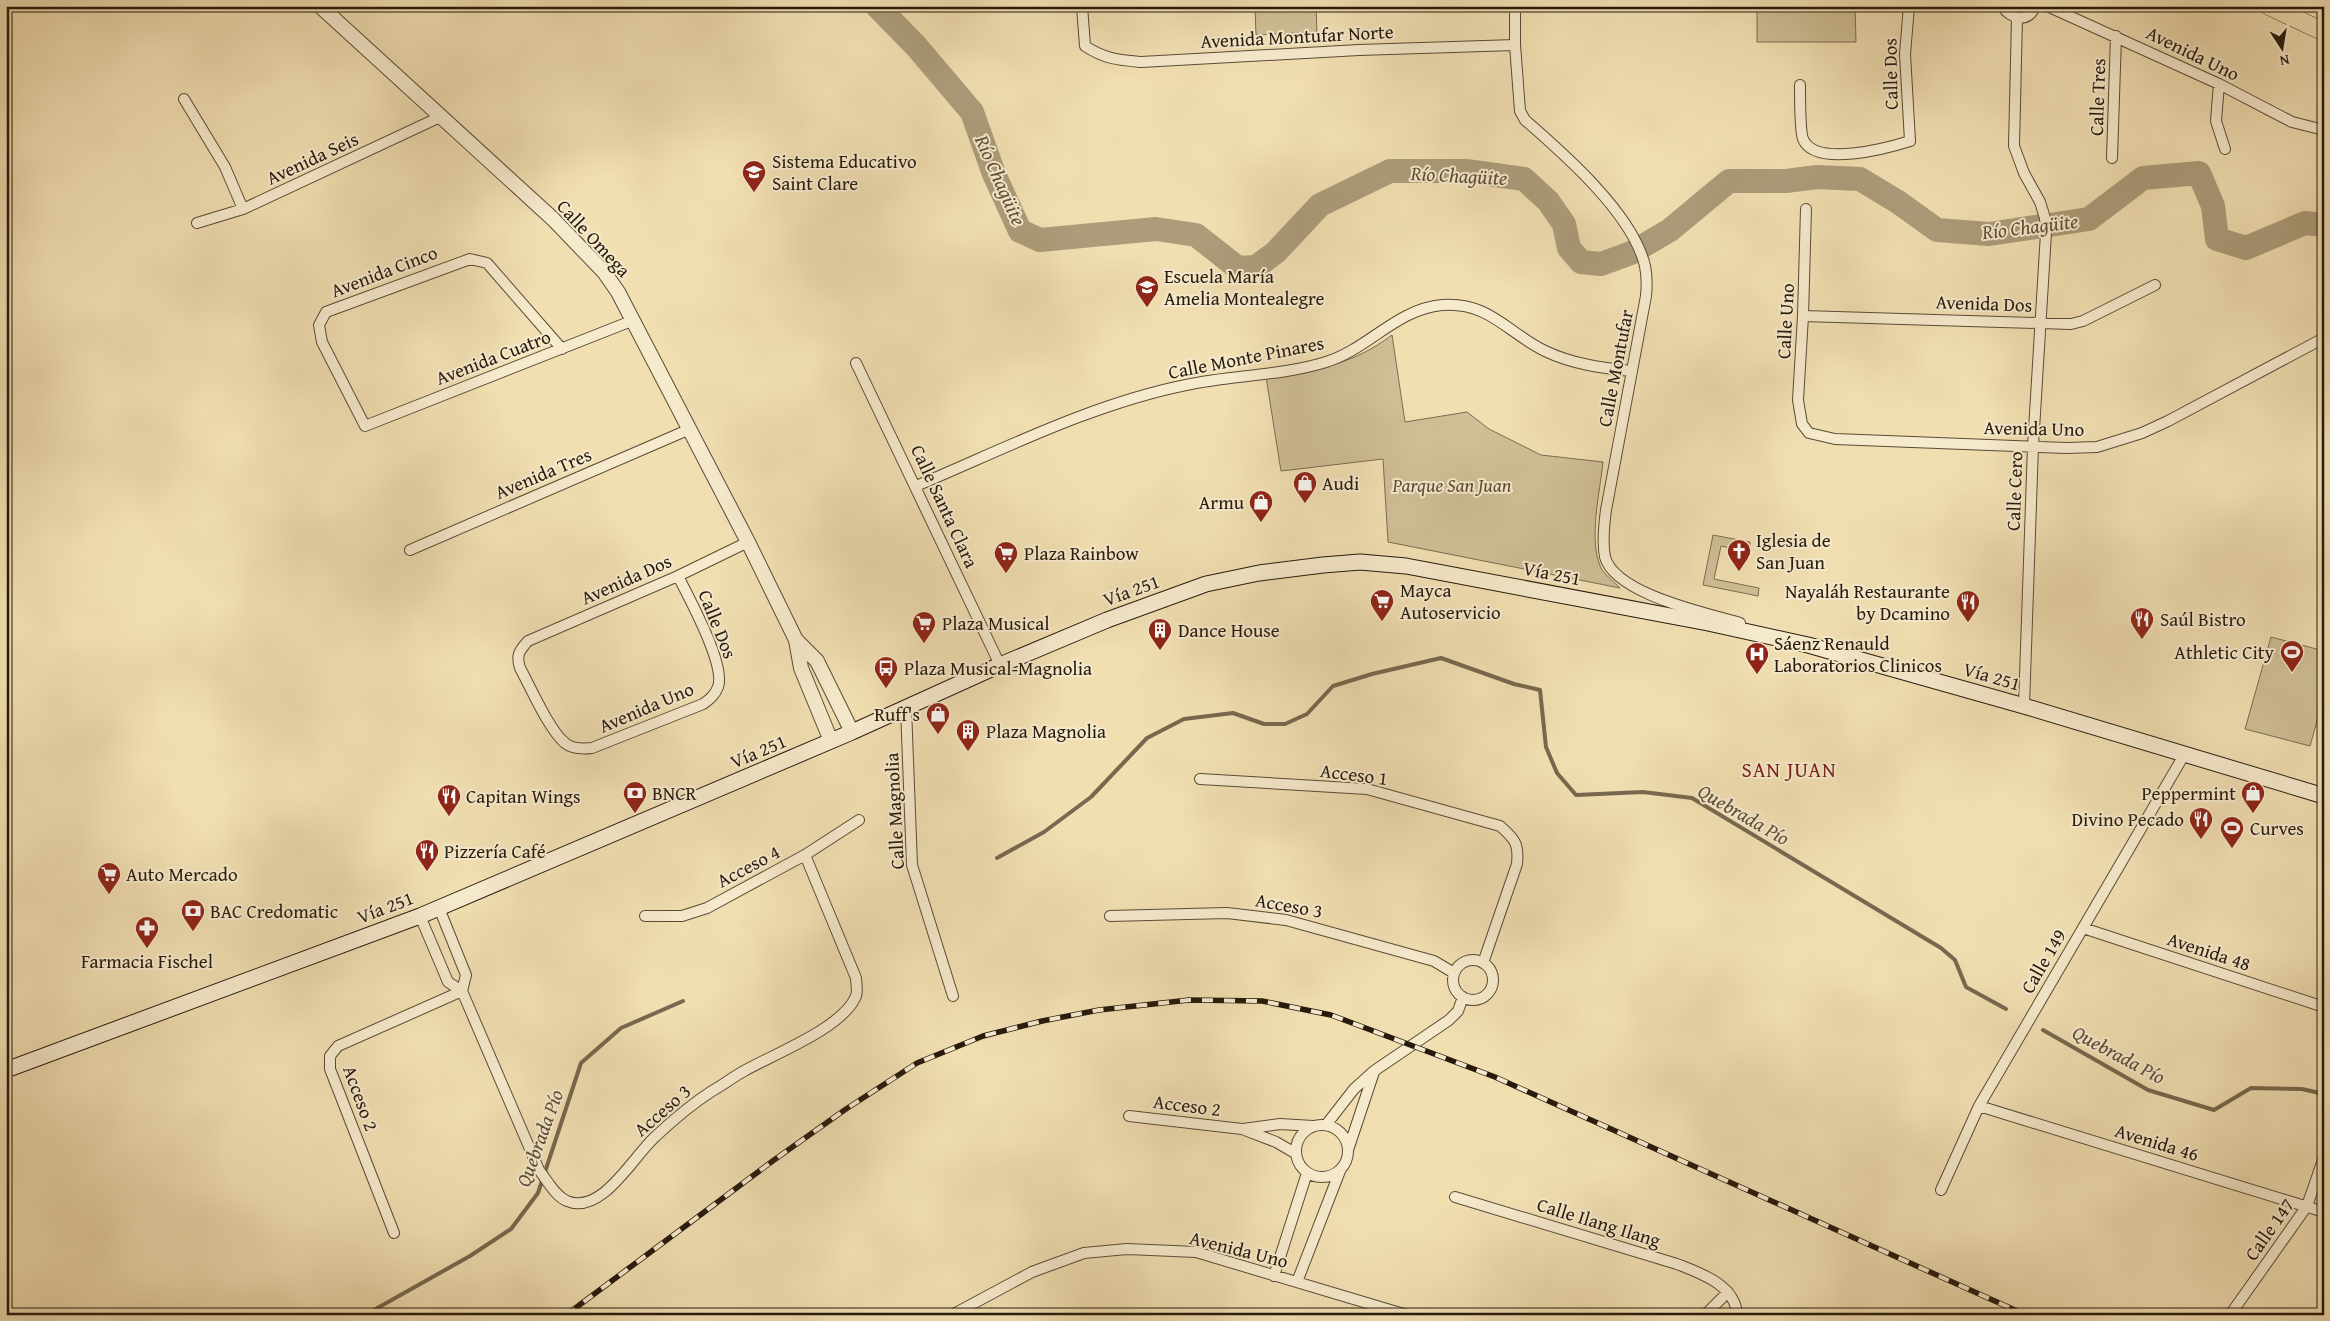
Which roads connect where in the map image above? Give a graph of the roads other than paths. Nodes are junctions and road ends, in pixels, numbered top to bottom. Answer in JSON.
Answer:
{"nodes":[{"id":1,"x":320,"y":6,"type":"edge"},
{"id":2,"x":1082,"y":6,"type":"edge"},
{"id":3,"x":1515,"y":6,"type":"edge"},
{"id":4,"x":1909,"y":6,"type":"edge"},
{"id":5,"x":2002,"y":6,"type":"edge"},
{"id":6,"x":2035,"y":6,"type":"edge"},
{"id":7,"x":2047,"y":6,"type":"edge"},
{"id":8,"x":2269,"y":6,"type":"edge"},
{"id":9,"x":2017,"y":18,"type":"junction"},
{"id":10,"x":2324,"y":32,"type":"edge"},
{"id":11,"x":2116,"y":36,"type":"junction"},
{"id":12,"x":1515,"y":45,"type":"junction"},
{"id":13,"x":2219,"y":84,"type":"junction"},
{"id":14,"x":1800,"y":85,"type":"dead end"},
{"id":15,"x":184,"y":98,"type":"dead end"},
{"id":16,"x":440,"y":117,"type":"junction"},
{"id":17,"x":2324,"y":130,"type":"edge"},
{"id":18,"x":2225,"y":149,"type":"dead end"},
{"id":19,"x":2112,"y":158,"type":"dead end"},
{"id":20,"x":243,"y":209,"type":"junction"},
{"id":21,"x":1806,"y":209,"type":"dead end"},
{"id":22,"x":197,"y":223,"type":"dead end"},
{"id":23,"x":2155,"y":285,"type":"dead end"},
{"id":24,"x":1803,"y":316,"type":"junction"},
{"id":25,"x":634,"y":320,"type":"junction"},
{"id":26,"x":2040,"y":322,"type":"junction"},
{"id":27,"x":2324,"y":338,"type":"edge"},
{"id":28,"x":562,"y":349,"type":"junction"},
{"id":29,"x":856,"y":363,"type":"dead end"},
{"id":30,"x":1631,"y":371,"type":"junction"},
{"id":31,"x":365,"y":426,"type":"joint"},
{"id":32,"x":690,"y":429,"type":"junction"},
{"id":33,"x":1808,"y":433,"type":"joint"},
{"id":34,"x":2033,"y":446,"type":"junction"},
{"id":35,"x":916,"y":486,"type":"junction"},
{"id":36,"x":748,"y":542,"type":"junction"},
{"id":37,"x":410,"y":550,"type":"dead end"},
{"id":38,"x":678,"y":576,"type":"junction"},
{"id":39,"x":796,"y":640,"type":"junction"},
{"id":40,"x":1808,"y":645,"type":"junction"},
{"id":41,"x":1000,"y":665,"type":"junction"},
{"id":42,"x":719,"y":686,"type":"joint"},
{"id":43,"x":2024,"y":706,"type":"junction"},
{"id":44,"x":906,"y":708,"type":"junction"},
{"id":45,"x":852,"y":732,"type":"junction"},
{"id":46,"x":832,"y":741,"type":"junction"},
{"id":47,"x":579,"y":749,"type":"joint"},
{"id":48,"x":2184,"y":755,"type":"junction"},
{"id":49,"x":1200,"y":779,"type":"dead end"},
{"id":50,"x":2324,"y":796,"type":"edge"},
{"id":51,"x":859,"y":820,"type":"dead end"},
{"id":52,"x":805,"y":856,"type":"junction"},
{"id":53,"x":439,"y":908,"type":"junction"},
{"id":54,"x":420,"y":916,"type":"junction"},
{"id":55,"x":645,"y":916,"type":"dead end"},
{"id":56,"x":1110,"y":916,"type":"dead end"},
{"id":57,"x":2083,"y":928,"type":"junction"},
{"id":58,"x":1483,"y":963,"type":"junction"},
{"id":59,"x":1454,"y":973,"type":"junction"},
{"id":60,"x":462,"y":991,"type":"junction"},
{"id":61,"x":954,"y":996,"type":"dead end"},
{"id":62,"x":1463,"y":997,"type":"junction"},
{"id":63,"x":2324,"y":1006,"type":"edge"},
{"id":64,"x":6,"y":1070,"type":"edge"},
{"id":65,"x":1374,"y":1071,"type":"junction"},
{"id":66,"x":1979,"y":1106,"type":"junction"},
{"id":67,"x":1128,"y":1116,"type":"dead end"},
{"id":68,"x":1321,"y":1126,"type":"junction"},
{"id":69,"x":1242,"y":1129,"type":"junction"},
{"id":70,"x":1348,"y":1150,"type":"junction"},
{"id":71,"x":1296,"y":1153,"type":"junction"},
{"id":72,"x":2324,"y":1157,"type":"edge"},
{"id":73,"x":1340,"y":1171,"type":"junction"},
{"id":74,"x":1306,"y":1173,"type":"junction"},
{"id":75,"x":1941,"y":1190,"type":"dead end"},
{"id":76,"x":1455,"y":1197,"type":"dead end"},
{"id":77,"x":2307,"y":1206,"type":"junction"},
{"id":78,"x":2324,"y":1212,"type":"edge"},
{"id":79,"x":394,"y":1233,"type":"dead end"},
{"id":80,"x":1274,"y":1276,"type":"junction"},
{"id":81,"x":1297,"y":1282,"type":"junction"},
{"id":82,"x":1728,"y":1292,"type":"junction"},
{"id":83,"x":952,"y":1315,"type":"edge"},
{"id":84,"x":1407,"y":1315,"type":"edge"},
{"id":85,"x":1704,"y":1315,"type":"edge"},
{"id":86,"x":1737,"y":1315,"type":"edge"},
{"id":87,"x":2230,"y":1315,"type":"edge"}],
"edges":[{"from":1,"to":16,"type":"street","name":"Calle Omega"},
{"from":2,"to":12,"type":"street","name":"Avenida Montufar Norte"},
{"from":3,"to":12,"type":"street","name":"Calle Montufar"},
{"from":4,"to":14,"type":"street","name":"Calle Dos"},
{"from":5,"to":9,"type":"street"},
{"from":6,"to":9,"type":"street"},
{"from":7,"to":11,"type":"street","name":"Avenida Uno"},
{"from":8,"to":10,"type":"highway"},
{"from":9,"to":26,"type":"street","name":"Calle Cero"},
{"from":11,"to":13,"type":"street","name":"Avenida Uno"},
{"from":11,"to":19,"type":"street","name":"Calle Tres"},
{"from":12,"to":30,"type":"street","name":"Calle Montufar"},
{"from":13,"to":17,"type":"street","name":"Avenida Uno"},
{"from":13,"to":18,"type":"street"},
{"from":15,"to":20,"type":"street"},
{"from":16,"to":20,"type":"street","name":"Avenida Seis"},
{"from":16,"to":25,"type":"street","name":"Calle Omega"},
{"from":20,"to":22,"type":"street","name":"Avenida Seis"},
{"from":21,"to":24,"type":"street","name":"Calle Uno"},
{"from":23,"to":26,"type":"street","name":"Avenida Dos"},
{"from":24,"to":26,"type":"street","name":"Avenida Dos"},
{"from":24,"to":33,"type":"street","name":"Calle Uno"},
{"from":25,"to":28,"type":"street","name":"Avenida Cuatro"},
{"from":25,"to":32,"type":"street","name":"Calle Omega"},
{"from":26,"to":34,"type":"street","name":"Calle Cero"},
{"from":27,"to":34,"type":"street","name":"Avenida Uno"},
{"from":28,"to":31,"type":"street","name":"Avenida Cuatro"},
{"from":28,"to":31,"type":"street","name":"Avenida Cinco"},
{"from":29,"to":35,"type":"street","name":"Calle Santa Clara"},
{"from":30,"to":35,"type":"street","name":"Calle Monte Pinares"},
{"from":30,"to":40,"type":"street","name":"Calle Montufar"},
{"from":32,"to":36,"type":"street","name":"Calle Omega"},
{"from":32,"to":37,"type":"street","name":"Avenida Tres"},
{"from":33,"to":34,"type":"street","name":"Avenida Uno"},
{"from":34,"to":43,"type":"street","name":"Calle Cero"},
{"from":35,"to":41,"type":"street","name":"Calle Santa Clara"},
{"from":36,"to":38,"type":"street","name":"Avenida Dos"},
{"from":36,"to":39,"type":"street","name":"Calle Omega"},
{"from":38,"to":42,"type":"street","name":"Calle Dos"},
{"from":38,"to":47,"type":"street","name":"Avenida Dos"},
{"from":39,"to":45,"type":"street","name":"Calle Omega"},
{"from":39,"to":46,"type":"street","name":"Calle Omega"},
{"from":40,"to":41,"type":"main road","name":"Vía 251"},
{"from":40,"to":43,"type":"main road","name":"Vía 251"},
{"from":41,"to":44,"type":"main road","name":"Vía 251"},
{"from":42,"to":47,"type":"street","name":"Avenida Uno"},
{"from":43,"to":48,"type":"main road","name":"Vía 251"},
{"from":44,"to":45,"type":"main road","name":"Vía 251"},
{"from":44,"to":61,"type":"street","name":"Calle Magnolia"},
{"from":45,"to":46,"type":"main road","name":"Vía 251"},
{"from":46,"to":53,"type":"main road","name":"Vía 251"},
{"from":48,"to":50,"type":"main road","name":"Vía 251"},
{"from":48,"to":57,"type":"street","name":"Calle 149"},
{"from":49,"to":58,"type":"street","name":"Acceso 1"},
{"from":51,"to":52,"type":"street","name":"Acceso 4"},
{"from":52,"to":55,"type":"street","name":"Acceso 4"},
{"from":52,"to":60,"type":"street","name":"Acceso 3"},
{"from":53,"to":54,"type":"main road","name":"Vía 251"},
{"from":53,"to":60,"type":"street"},
{"from":54,"to":60,"type":"street"},
{"from":54,"to":64,"type":"main road","name":"Vía 251"},
{"from":56,"to":59,"type":"street","name":"Acceso 3"},
{"from":57,"to":63,"type":"street","name":"Avenida 48"},
{"from":57,"to":66,"type":"street","name":"Calle 149"},
{"from":58,"to":59,"type":"street"},
{"from":58,"to":62,"type":"street"},
{"from":59,"to":62,"type":"street"},
{"from":60,"to":79,"type":"street","name":"Acceso 2"},
{"from":62,"to":65,"type":"street"},
{"from":65,"to":68,"type":"street"},
{"from":65,"to":70,"type":"street"},
{"from":66,"to":75,"type":"street","name":"Calle 149"},
{"from":66,"to":77,"type":"street","name":"Avenida 46"},
{"from":67,"to":69,"type":"street","name":"Acceso 2"},
{"from":68,"to":69,"type":"street","name":"Acceso 2"},
{"from":68,"to":70,"type":"street"},
{"from":68,"to":71,"type":"street"},
{"from":69,"to":71,"type":"street","name":"Acceso 2"},
{"from":70,"to":73,"type":"street"},
{"from":71,"to":74,"type":"street"},
{"from":72,"to":77,"type":"street","name":"Calle 147"},
{"from":73,"to":74,"type":"street"},
{"from":73,"to":81,"type":"street"},
{"from":74,"to":80,"type":"street"},
{"from":76,"to":82,"type":"street","name":"Calle Ilang Ilang"},
{"from":77,"to":78,"type":"street","name":"Avenida 46"},
{"from":77,"to":87,"type":"street","name":"Calle 147"},
{"from":80,"to":81,"type":"street","name":"Avenida Uno"},
{"from":80,"to":83,"type":"street","name":"Avenida Uno"},
{"from":81,"to":84,"type":"street","name":"Avenida Uno"},
{"from":82,"to":85,"type":"street"},
{"from":82,"to":86,"type":"street"}]}
